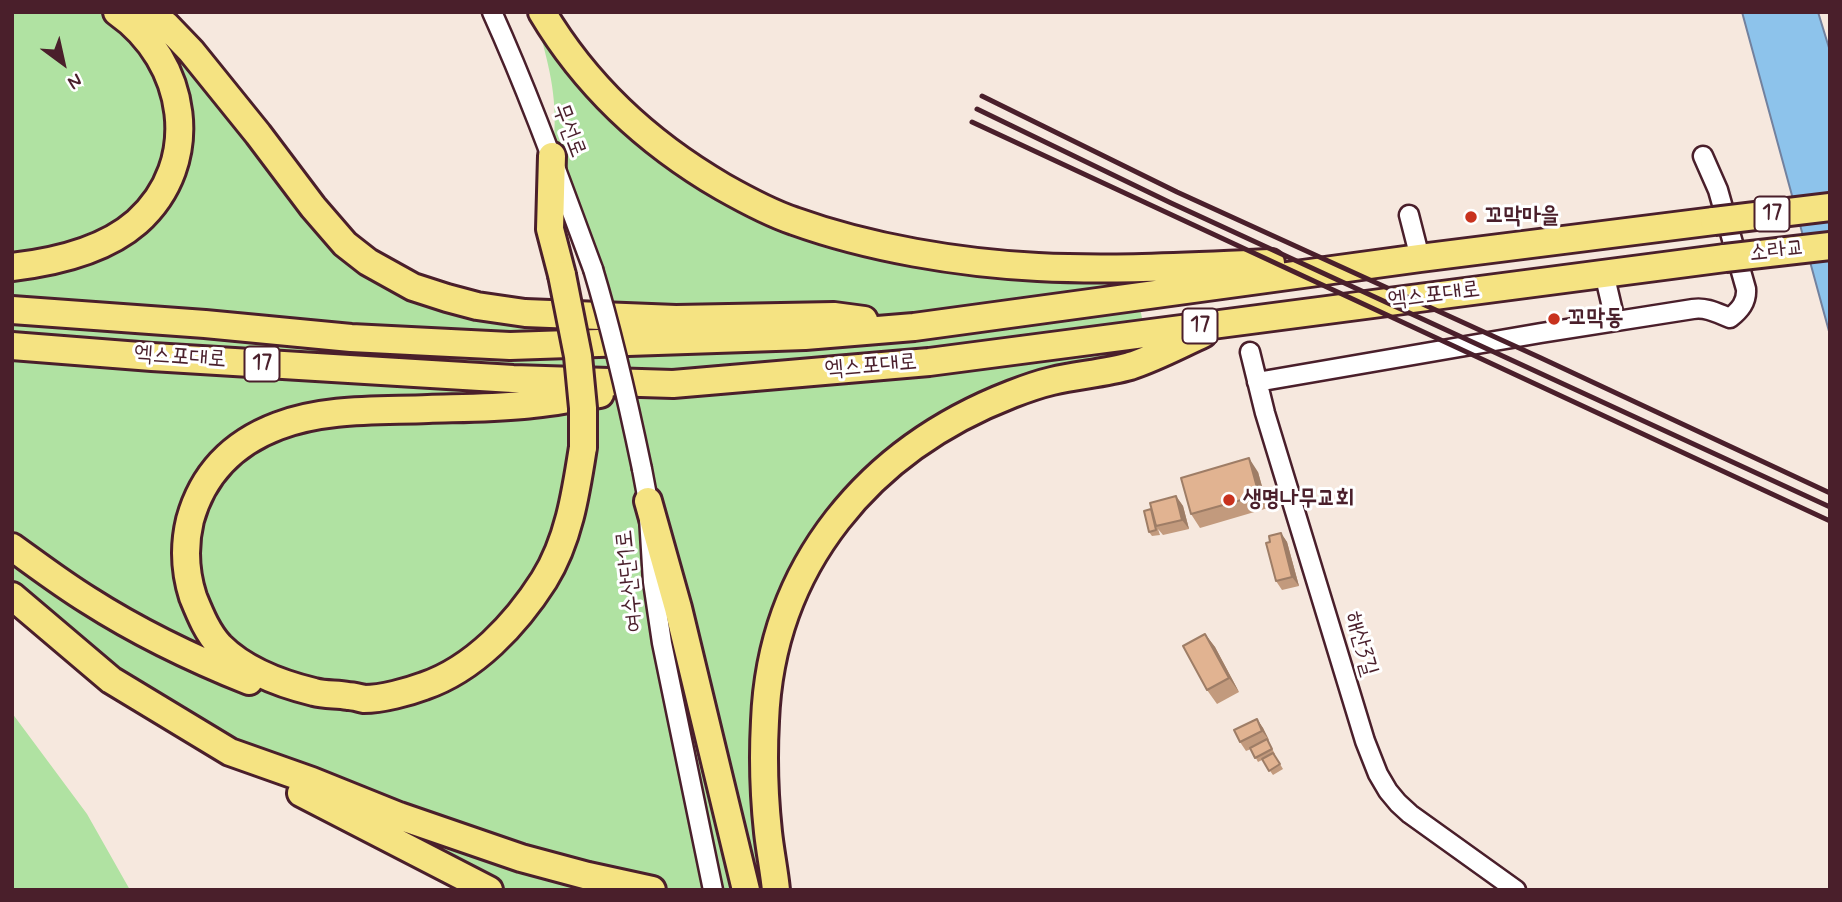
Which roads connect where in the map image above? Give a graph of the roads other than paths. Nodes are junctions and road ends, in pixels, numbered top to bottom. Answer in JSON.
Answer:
{"nodes":[{"id":1,"x":117,"y":12,"type":"edge"},
{"id":2,"x":150,"y":12,"type":"edge"},
{"id":3,"x":492,"y":12,"type":"edge"},
{"id":4,"x":542,"y":12,"type":"edge"},
{"id":5,"x":552,"y":156,"type":"junction"},
{"id":6,"x":1703,"y":156,"type":"dead end"},
{"id":7,"x":1830,"y":207,"type":"edge"},
{"id":8,"x":1409,"y":215,"type":"dead end"},
{"id":9,"x":1714,"y":221,"type":"joint"},
{"id":10,"x":1830,"y":246,"type":"edge"},
{"id":11,"x":1420,"y":258,"type":"junction"},
{"id":12,"x":1725,"y":258,"type":"joint"},
{"id":13,"x":12,"y":267,"type":"edge"},
{"id":14,"x":593,"y":269,"type":"joint"},
{"id":15,"x":1604,"y":273,"type":"junction"},
{"id":16,"x":12,"y":310,"type":"edge"},
{"id":17,"x":1615,"y":320,"type":"junction"},
{"id":18,"x":1228,"y":323,"type":"junction"},
{"id":19,"x":914,"y":327,"type":"junction"},
{"id":20,"x":12,"y":346,"type":"edge"},
{"id":21,"x":1250,"y":352,"type":"dead end"},
{"id":22,"x":1257,"y":382,"type":"junction"},
{"id":23,"x":673,"y":384,"type":"junction"},
{"id":24,"x":648,"y":501,"type":"junction"},
{"id":25,"x":12,"y":547,"type":"edge"},
{"id":26,"x":12,"y":597,"type":"edge"},
{"id":27,"x":12,"y":617,"type":"edge"},
{"id":28,"x":111,"y":680,"type":"junction"},
{"id":29,"x":366,"y":699,"type":"junction"},
{"id":30,"x":230,"y":752,"type":"junction"},
{"id":31,"x":489,"y":890,"type":"edge"},
{"id":32,"x":651,"y":890,"type":"edge"},
{"id":33,"x":713,"y":890,"type":"edge"},
{"id":34,"x":746,"y":890,"type":"edge"},
{"id":35,"x":776,"y":890,"type":"edge"},
{"id":36,"x":1516,"y":890,"type":"edge"}],
"edges":[{"from":1,"to":13,"type":"highway"},
{"from":2,"to":19,"type":"highway"},
{"from":3,"to":5,"type":"street","name":"무선로"},
{"from":4,"to":11,"type":"highway"},
{"from":5,"to":14,"type":"street","name":"무선로"},
{"from":5,"to":29,"type":"highway","bridge":true},
{"from":6,"to":17,"type":"street"},
{"from":7,"to":9,"type":"highway","name":"소라교","number":"17","bridge":true},
{"from":8,"to":11,"type":"street"},
{"from":9,"to":11,"type":"highway","name":"엑스포대로","number":"17"},
{"from":10,"to":12,"type":"highway","name":"소라교","number":"17","bridge":true},
{"from":11,"to":19,"type":"highway","name":"엑스포대로","number":"17"},
{"from":12,"to":15,"type":"highway","name":"엑스포대로","number":"17"},
{"from":14,"to":24,"type":"street","name":"여수산단1로","bridge":true},
{"from":15,"to":17,"type":"street"},
{"from":15,"to":18,"type":"highway","name":"엑스포대로","number":"17"},
{"from":16,"to":19,"type":"highway","name":"엑스포대로","number":"17"},
{"from":17,"to":22,"type":"street"},
{"from":18,"to":23,"type":"highway","name":"엑스포대로","number":"17"},
{"from":18,"to":35,"type":"highway"},
{"from":20,"to":23,"type":"highway","name":"엑스포대로","number":"17"},
{"from":21,"to":22,"type":"street","name":"해산3길"},
{"from":22,"to":36,"type":"street","name":"해산3길"},
{"from":23,"to":29,"type":"highway"},
{"from":24,"to":33,"type":"street","name":"여수산단1로"},
{"from":24,"to":34,"type":"highway"},
{"from":25,"to":29,"type":"highway"},
{"from":26,"to":28,"type":"highway"},
{"from":27,"to":28,"type":"highway"},
{"from":28,"to":30,"type":"highway"},
{"from":30,"to":31,"type":"highway"},
{"from":30,"to":32,"type":"highway"}]}
